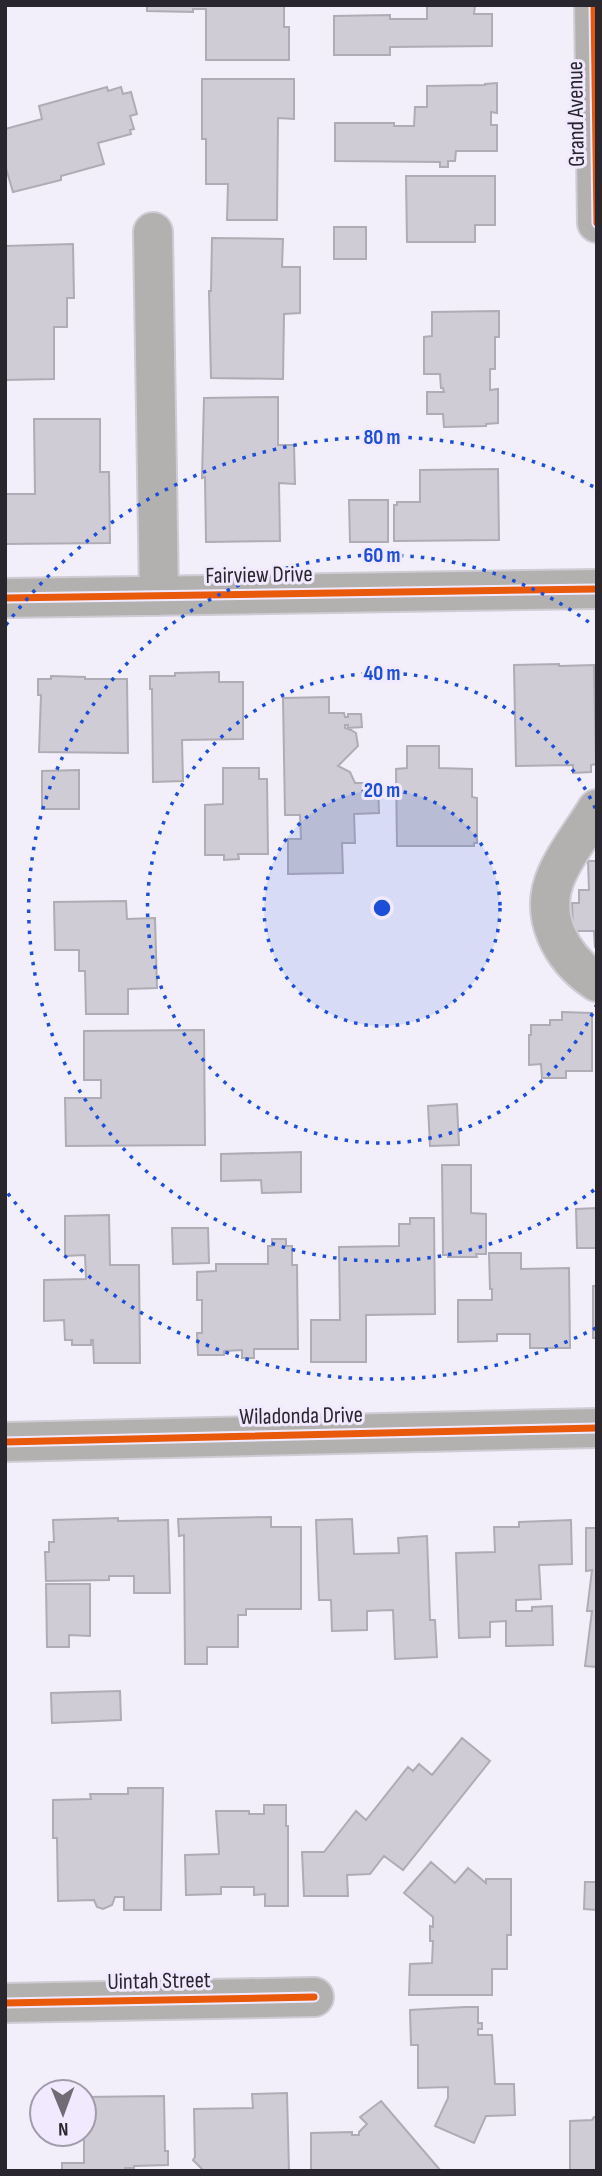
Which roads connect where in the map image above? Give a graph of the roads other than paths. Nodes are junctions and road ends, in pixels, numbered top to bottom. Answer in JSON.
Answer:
{"nodes":[{"id":1,"x":594,"y":5,"type":"edge"},
{"id":2,"x":597,"y":223,"type":"edge"},
{"id":3,"x":153,"y":232,"type":"dead end"},
{"id":4,"x":597,"y":589,"type":"edge"},
{"id":5,"x":159,"y":596,"type":"junction"},
{"id":6,"x":5,"y":598,"type":"edge"},
{"id":7,"x":597,"y":809,"type":"edge"},
{"id":8,"x":597,"y":982,"type":"edge"},
{"id":9,"x":597,"y":1428,"type":"edge"},
{"id":10,"x":5,"y":1442,"type":"edge"},
{"id":11,"x":314,"y":1997,"type":"dead end"},
{"id":12,"x":5,"y":2003,"type":"edge"}],
"edges":[{"from":1,"to":2,"type":"street","name":"Grand Avenue"},
{"from":3,"to":5,"type":"street"},
{"from":4,"to":5,"type":"street","name":"Fairview Drive"},
{"from":5,"to":6,"type":"street","name":"Fairview Drive"},
{"from":7,"to":8,"type":"street"},
{"from":9,"to":10,"type":"street","name":"Wiladonda Drive"},
{"from":11,"to":12,"type":"street","name":"Uintah Street"}]}
